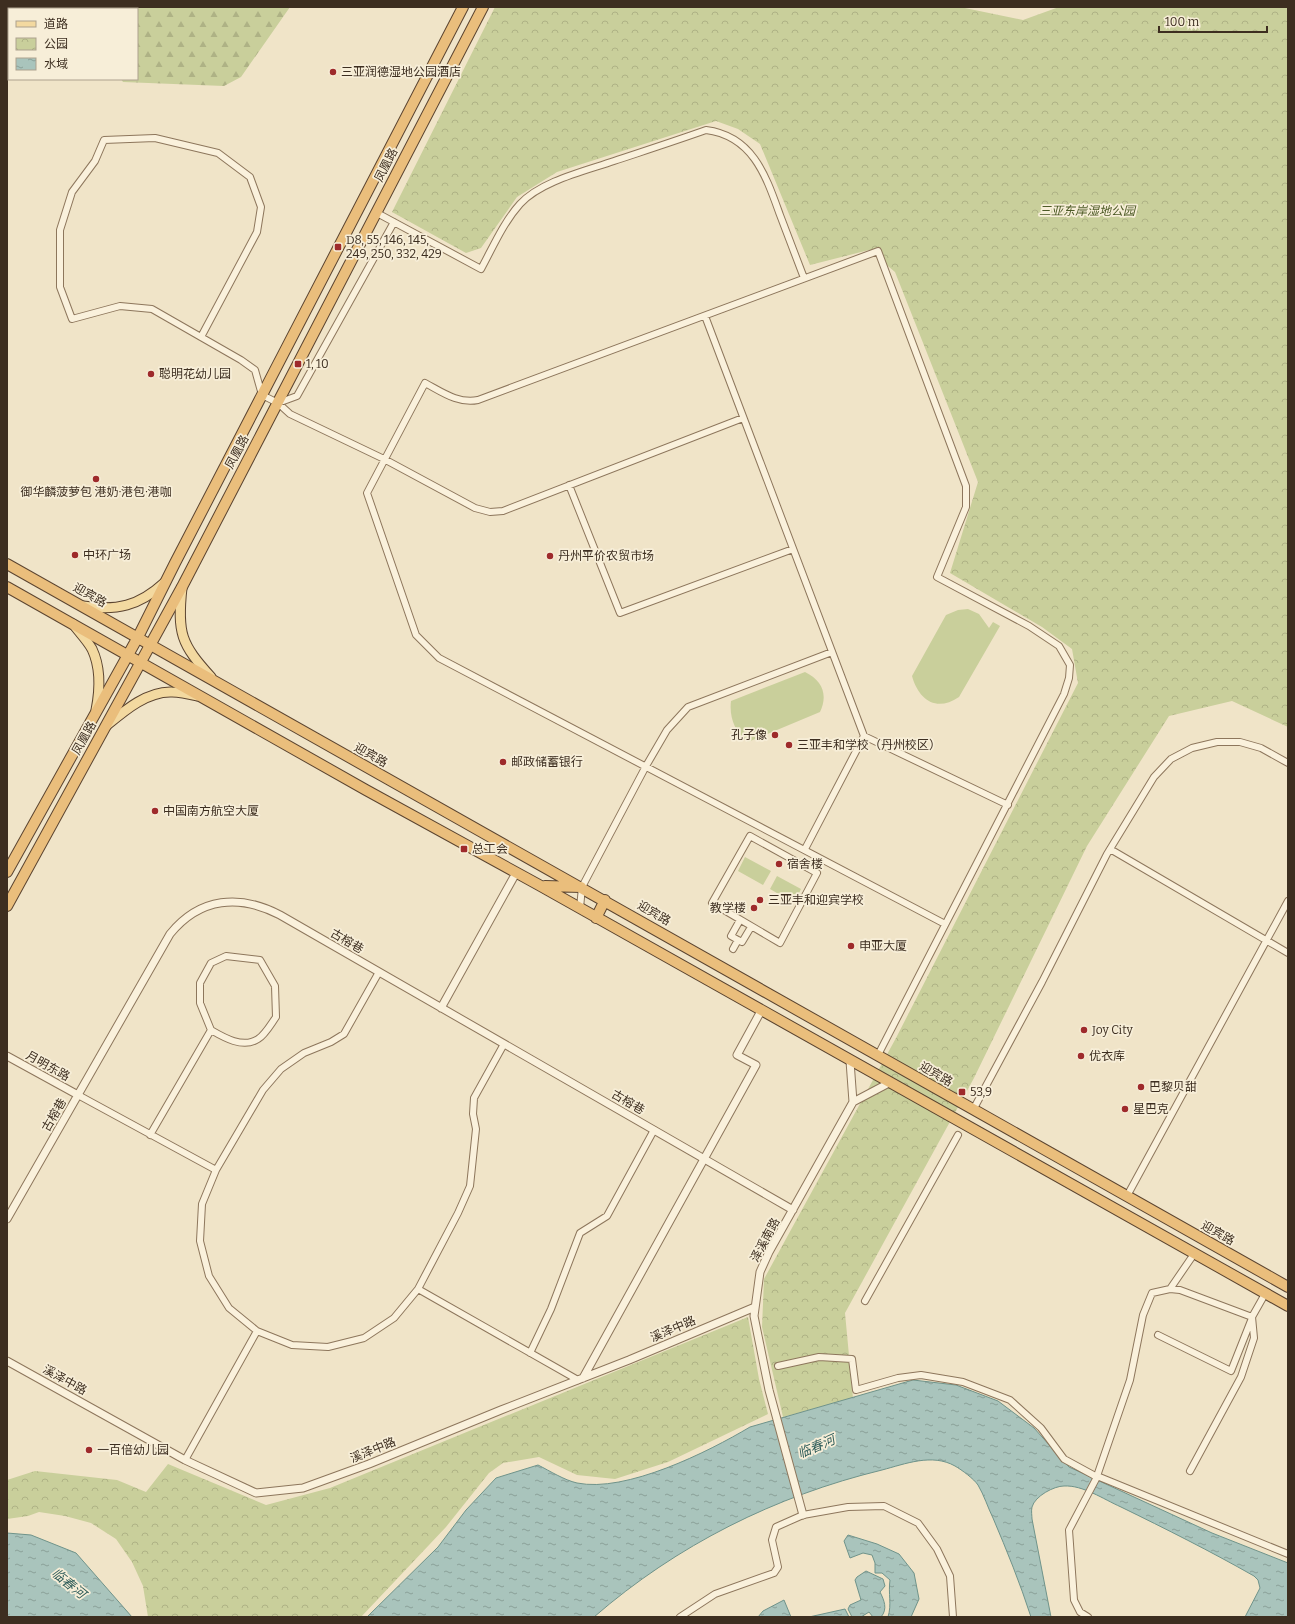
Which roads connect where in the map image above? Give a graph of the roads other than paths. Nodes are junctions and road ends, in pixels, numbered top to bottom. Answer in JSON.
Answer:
{"nodes":[{"id":1,"x":463,"y":7,"type":"edge"},
{"id":2,"x":482,"y":7,"type":"edge"},
{"id":3,"x":377,"y":213,"type":"junction"},
{"id":4,"x":394,"y":222,"type":"junction"},
{"id":5,"x":804,"y":278,"type":"junction"},
{"id":6,"x":705,"y":316,"type":"junction"},
{"id":7,"x":201,"y":337,"type":"junction"},
{"id":8,"x":262,"y":395,"type":"junction"},
{"id":9,"x":278,"y":403,"type":"junction"},
{"id":10,"x":743,"y":418,"type":"junction"},
{"id":11,"x":384,"y":459,"type":"junction"},
{"id":12,"x":570,"y":485,"type":"junction"},
{"id":13,"x":793,"y":549,"type":"junction"},
{"id":14,"x":7,"y":564,"type":"edge"},
{"id":15,"x":167,"y":580,"type":"junction"},
{"id":16,"x":7,"y":587,"type":"edge"},
{"id":17,"x":182,"y":587,"type":"junction"},
{"id":18,"x":83,"y":606,"type":"junction"},
{"id":19,"x":72,"y":623,"type":"junction"},
{"id":20,"x":138,"y":637,"type":"junction"},
{"id":21,"x":150,"y":644,"type":"junction"},
{"id":22,"x":832,"y":652,"type":"junction"},
{"id":23,"x":128,"y":655,"type":"junction"},
{"id":24,"x":140,"y":662,"type":"junction"},
{"id":25,"x":213,"y":680,"type":"junction"},
{"id":26,"x":201,"y":696,"type":"junction"},
{"id":27,"x":96,"y":712,"type":"junction"},
{"id":28,"x":104,"y":728,"type":"junction"},
{"id":29,"x":864,"y":736,"type":"junction"},
{"id":30,"x":1288,"y":764,"type":"edge"},
{"id":31,"x":646,"y":766,"type":"junction"},
{"id":32,"x":1008,"y":805,"type":"junction"},
{"id":33,"x":805,"y":849,"type":"junction"},
{"id":34,"x":1110,"y":849,"type":"junction"},
{"id":35,"x":551,"y":870,"type":"junction"},
{"id":36,"x":7,"y":872,"type":"edge"},
{"id":37,"x":516,"y":873,"type":"junction"},
{"id":38,"x":540,"y":885,"type":"junction"},
{"id":39,"x":582,"y":887,"type":"junction"},
{"id":40,"x":605,"y":900,"type":"junction"},
{"id":41,"x":1288,"y":901,"type":"edge"},
{"id":42,"x":7,"y":906,"type":"edge"},
{"id":43,"x":580,"y":908,"type":"junction"},
{"id":44,"x":596,"y":918,"type":"junction"},
{"id":45,"x":740,"y":920,"type":"junction"},
{"id":46,"x":945,"y":924,"type":"junction"},
{"id":47,"x":751,"y":927,"type":"junction"},
{"id":48,"x":1266,"y":938,"type":"junction"},
{"id":49,"x":738,"y":940,"type":"junction"},
{"id":50,"x":733,"y":949,"type":"dead end"},
{"id":51,"x":1288,"y":952,"type":"edge"},
{"id":52,"x":379,"y":972,"type":"junction"},
{"id":53,"x":441,"y":1008,"type":"junction"},
{"id":54,"x":761,"y":1011,"type":"junction"},
{"id":55,"x":211,"y":1030,"type":"junction"},
{"id":56,"x":504,"y":1044,"type":"junction"},
{"id":57,"x":878,"y":1055,"type":"junction"},
{"id":58,"x":7,"y":1056,"type":"edge"},
{"id":59,"x":850,"y":1061,"type":"junction"},
{"id":60,"x":889,"y":1082,"type":"junction"},
{"id":61,"x":78,"y":1095,"type":"junction"},
{"id":62,"x":854,"y":1102,"type":"junction"},
{"id":63,"x":973,"y":1110,"type":"junction"},
{"id":64,"x":654,"y":1130,"type":"junction"},
{"id":65,"x":150,"y":1135,"type":"junction"},
{"id":66,"x":958,"y":1135,"type":"dead end"},
{"id":67,"x":704,"y":1159,"type":"junction"},
{"id":68,"x":216,"y":1170,"type":"junction"},
{"id":69,"x":1126,"y":1196,"type":"junction"},
{"id":70,"x":793,"y":1210,"type":"junction"},
{"id":71,"x":7,"y":1219,"type":"edge"},
{"id":72,"x":1194,"y":1254,"type":"junction"},
{"id":73,"x":1287,"y":1285,"type":"edge"},
{"id":74,"x":418,"y":1289,"type":"junction"},
{"id":75,"x":1170,"y":1289,"type":"junction"},
{"id":76,"x":1265,"y":1294,"type":"junction"},
{"id":77,"x":865,"y":1301,"type":"dead end"},
{"id":78,"x":1288,"y":1306,"type":"edge"},
{"id":79,"x":755,"y":1307,"type":"junction"},
{"id":80,"x":1252,"y":1317,"type":"junction"},
{"id":81,"x":257,"y":1331,"type":"junction"},
{"id":82,"x":1158,"y":1335,"type":"dead end"},
{"id":83,"x":530,"y":1353,"type":"junction"},
{"id":84,"x":7,"y":1361,"type":"edge"},
{"id":85,"x":778,"y":1366,"type":"dead end"},
{"id":86,"x":1231,"y":1371,"type":"junction"},
{"id":87,"x":1241,"y":1377,"type":"junction"},
{"id":88,"x":581,"y":1379,"type":"junction"},
{"id":89,"x":185,"y":1460,"type":"junction"},
{"id":90,"x":1190,"y":1471,"type":"dead end"},
{"id":91,"x":1097,"y":1476,"type":"junction"},
{"id":92,"x":802,"y":1515,"type":"junction"},
{"id":93,"x":1288,"y":1554,"type":"edge"},
{"id":94,"x":680,"y":1617,"type":"edge"},
{"id":95,"x":953,"y":1617,"type":"edge"},
{"id":96,"x":1088,"y":1617,"type":"edge"}],
"edges":[{"from":1,"to":8,"type":"highway","name":"凤凰路"},
{"from":2,"to":3,"type":"highway","name":"凤凰路"},
{"from":3,"to":4,"type":"street"},
{"from":3,"to":9,"type":"highway","name":"凤凰路"},
{"from":4,"to":5,"type":"street"},
{"from":4,"to":9,"type":"street"},
{"from":5,"to":6,"type":"street"},
{"from":5,"to":32,"type":"street"},
{"from":6,"to":10,"type":"street"},
{"from":6,"to":11,"type":"street"},
{"from":7,"to":7,"type":"street"},
{"from":7,"to":8,"type":"street"},
{"from":8,"to":9,"type":"street"},
{"from":8,"to":15,"type":"highway","name":"凤凰路"},
{"from":9,"to":11,"type":"street"},
{"from":9,"to":17,"type":"highway","name":"凤凰路"},
{"from":10,"to":12,"type":"street"},
{"from":10,"to":13,"type":"street"},
{"from":11,"to":12,"type":"street"},
{"from":11,"to":31,"type":"street"},
{"from":12,"to":13,"type":"street"},
{"from":13,"to":22,"type":"street"},
{"from":14,"to":18,"type":"highway","name":"迎宾路"},
{"from":15,"to":18,"type":"main road"},
{"from":15,"to":20,"type":"highway","name":"凤凰路"},
{"from":16,"to":19,"type":"highway"},
{"from":17,"to":21,"type":"highway","name":"凤凰路"},
{"from":17,"to":25,"type":"main road"},
{"from":18,"to":20,"type":"highway","name":"迎宾路"},
{"from":19,"to":23,"type":"highway"},
{"from":19,"to":27,"type":"main road"},
{"from":20,"to":21,"type":"highway","name":"迎宾路"},
{"from":20,"to":23,"type":"highway","name":"凤凰路"},
{"from":21,"to":24,"type":"highway","name":"凤凰路"},
{"from":21,"to":25,"type":"highway","name":"迎宾路"},
{"from":22,"to":29,"type":"street"},
{"from":22,"to":31,"type":"street"},
{"from":23,"to":24,"type":"highway"},
{"from":23,"to":27,"type":"highway","name":"凤凰路"},
{"from":24,"to":26,"type":"highway"},
{"from":24,"to":28,"type":"highway","name":"凤凰路"},
{"from":25,"to":35,"type":"highway","name":"迎宾路"},
{"from":26,"to":28,"type":"main road"},
{"from":26,"to":37,"type":"highway"},
{"from":27,"to":36,"type":"highway","name":"凤凰路"},
{"from":28,"to":42,"type":"highway","name":"凤凰路"},
{"from":29,"to":32,"type":"street"},
{"from":29,"to":33,"type":"street"},
{"from":30,"to":34,"type":"street"},
{"from":31,"to":33,"type":"street"},
{"from":31,"to":39,"type":"street"},
{"from":32,"to":46,"type":"street"},
{"from":33,"to":46,"type":"street"},
{"from":34,"to":48,"type":"street"},
{"from":34,"to":63,"type":"street"},
{"from":35,"to":38,"type":"highway"},
{"from":35,"to":39,"type":"highway","name":"迎宾路"},
{"from":37,"to":38,"type":"highway"},
{"from":37,"to":53,"type":"street"},
{"from":38,"to":39,"type":"highway"},
{"from":38,"to":43,"type":"highway"},
{"from":39,"to":40,"type":"highway","name":"迎宾路"},
{"from":39,"to":43,"type":"street"},
{"from":40,"to":44,"type":"highway"},
{"from":40,"to":57,"type":"highway","name":"迎宾路"},
{"from":41,"to":48,"type":"street"},
{"from":43,"to":44,"type":"highway"},
{"from":44,"to":54,"type":"highway"},
{"from":45,"to":47,"type":"street"},
{"from":45,"to":47,"type":"street"},
{"from":45,"to":49,"type":"street"},
{"from":46,"to":57,"type":"street"},
{"from":47,"to":49,"type":"street"},
{"from":48,"to":51,"type":"street"},
{"from":48,"to":69,"type":"street"},
{"from":49,"to":50,"type":"street"},
{"from":52,"to":53,"type":"street","name":"古榕巷"},
{"from":52,"to":61,"type":"street","name":"古榕巷"},
{"from":52,"to":68,"type":"street"},
{"from":53,"to":56,"type":"street","name":"古榕巷"},
{"from":54,"to":59,"type":"highway"},
{"from":54,"to":67,"type":"street"},
{"from":55,"to":55,"type":"street"},
{"from":55,"to":65,"type":"street"},
{"from":56,"to":64,"type":"street","name":"古榕巷"},
{"from":56,"to":74,"type":"street"},
{"from":57,"to":63,"type":"highway","name":"迎宾路"},
{"from":58,"to":61,"type":"street","name":"月明东路"},
{"from":59,"to":60,"type":"highway"},
{"from":59,"to":62,"type":"street"},
{"from":60,"to":62,"type":"street"},
{"from":60,"to":72,"type":"highway"},
{"from":61,"to":65,"type":"street"},
{"from":61,"to":71,"type":"street","name":"古榕巷"},
{"from":62,"to":70,"type":"street","name":"泽溪南路"},
{"from":63,"to":69,"type":"highway","name":"迎宾路"},
{"from":64,"to":67,"type":"street","name":"古榕巷"},
{"from":64,"to":83,"type":"street"},
{"from":65,"to":68,"type":"street"},
{"from":66,"to":77,"type":"street"},
{"from":67,"to":70,"type":"street","name":"古榕巷"},
{"from":67,"to":88,"type":"street"},
{"from":68,"to":81,"type":"street"},
{"from":69,"to":73,"type":"highway","name":"迎宾路"},
{"from":70,"to":79,"type":"street","name":"泽溪南路"},
{"from":72,"to":75,"type":"street"},
{"from":72,"to":76,"type":"highway"},
{"from":74,"to":81,"type":"street"},
{"from":74,"to":83,"type":"street"},
{"from":75,"to":80,"type":"street"},
{"from":75,"to":91,"type":"street"},
{"from":76,"to":78,"type":"highway"},
{"from":76,"to":80,"type":"street"},
{"from":79,"to":88,"type":"street","name":"溪泽中路"},
{"from":79,"to":92,"type":"street","name":"泽溪南路"},
{"from":80,"to":86,"type":"street"},
{"from":80,"to":87,"type":"street"},
{"from":81,"to":89,"type":"street"},
{"from":82,"to":86,"type":"street"},
{"from":83,"to":88,"type":"street"},
{"from":84,"to":89,"type":"street","name":"溪泽中路"},
{"from":85,"to":91,"type":"street"},
{"from":86,"to":87,"type":"street"},
{"from":87,"to":90,"type":"street"},
{"from":88,"to":89,"type":"street","name":"溪泽中路"},
{"from":91,"to":93,"type":"street"},
{"from":91,"to":96,"type":"street"},
{"from":92,"to":94,"type":"street"},
{"from":92,"to":95,"type":"street"}]}
